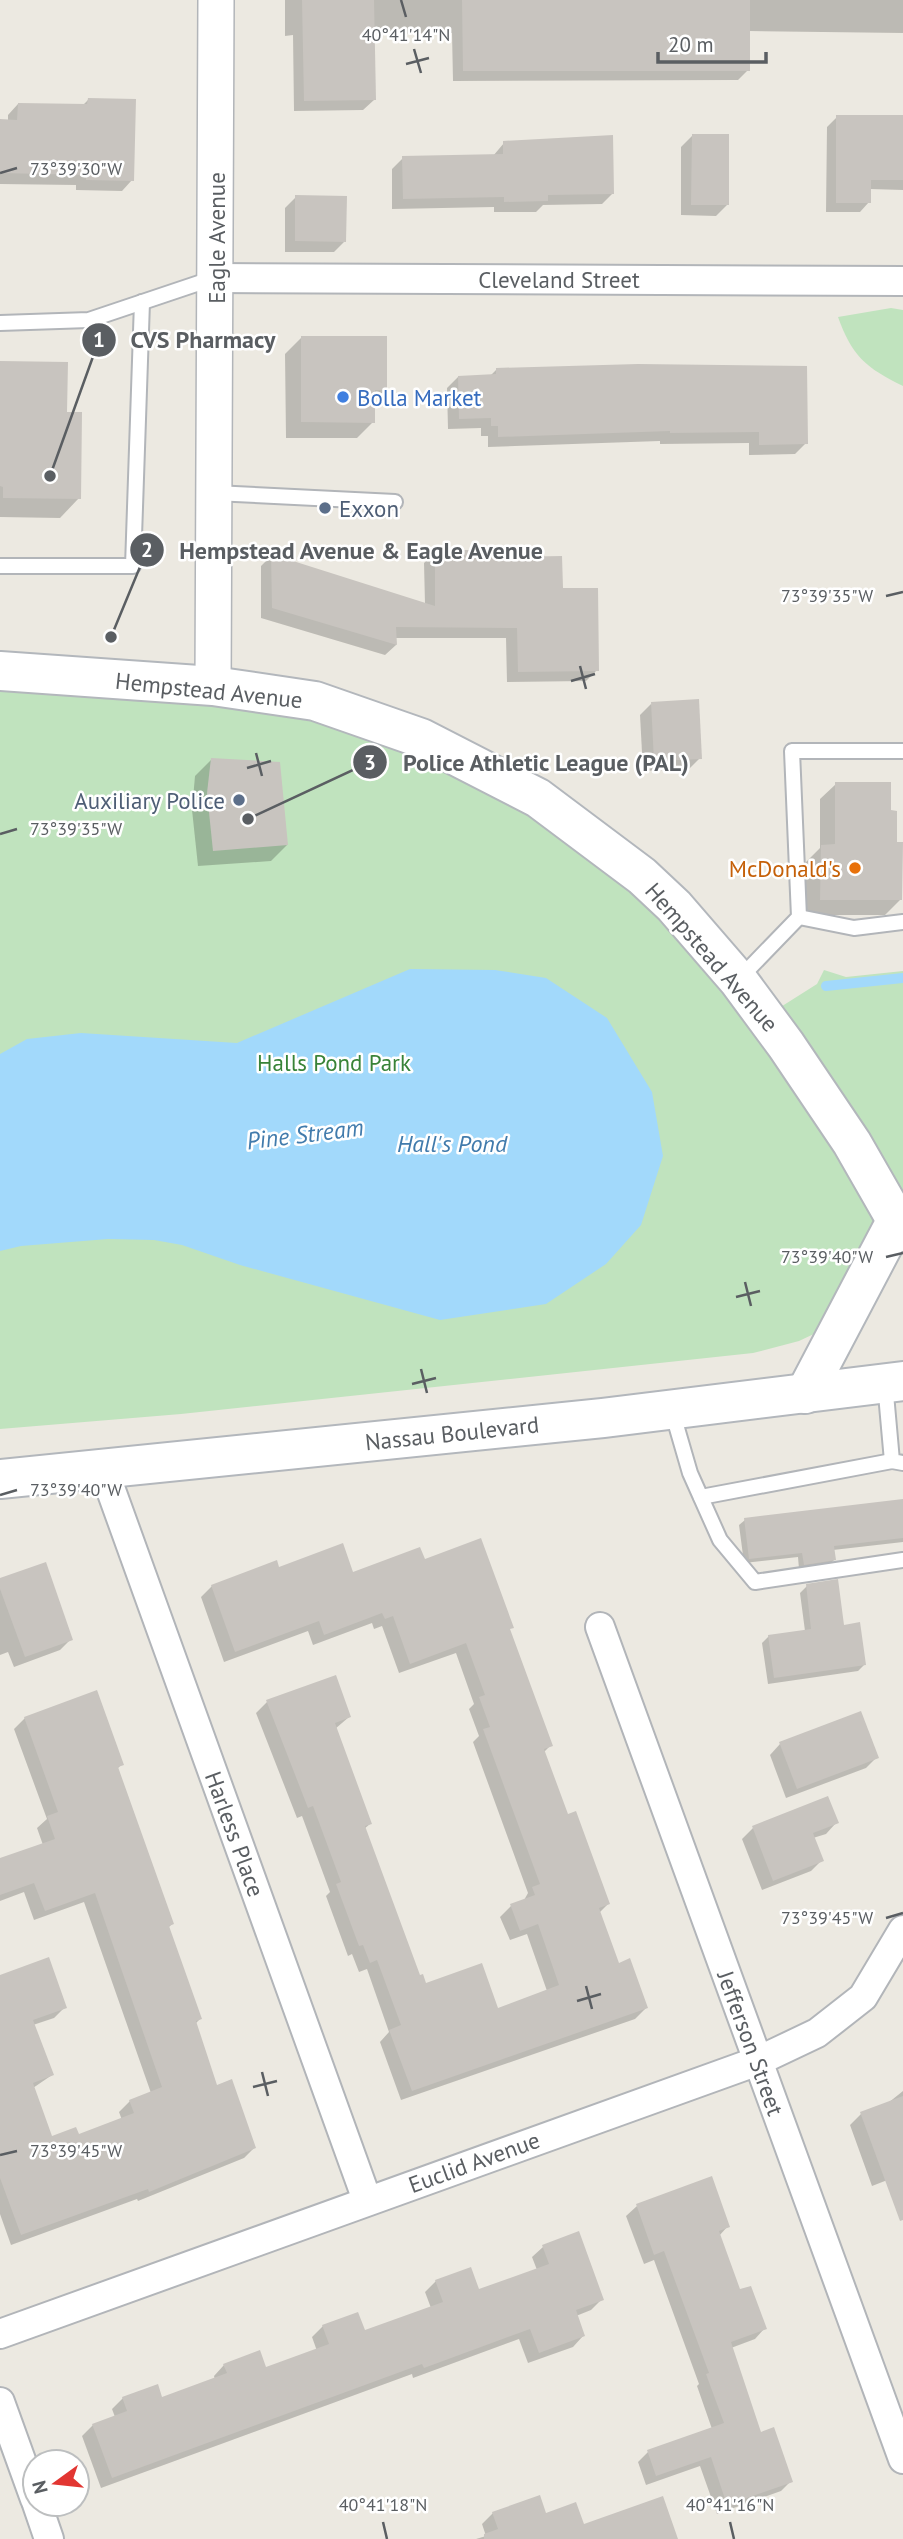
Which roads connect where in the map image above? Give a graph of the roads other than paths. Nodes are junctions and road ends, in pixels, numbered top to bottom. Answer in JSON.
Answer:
{"nodes":[{"id":1,"x":216,"y":0,"type":"edge"},
{"id":2,"x":216,"y":278,"type":"junction"},
{"id":3,"x":903,"y":281,"type":"edge"},
{"id":4,"x":142,"y":302,"type":"junction"},
{"id":5,"x":0,"y":323,"type":"edge"},
{"id":6,"x":214,"y":493,"type":"junction"},
{"id":7,"x":395,"y":502,"type":"dead end"},
{"id":8,"x":0,"y":566,"type":"edge"},
{"id":9,"x":0,"y":671,"type":"edge"},
{"id":10,"x":213,"y":686,"type":"junction"},
{"id":11,"x":903,"y":751,"type":"edge"},
{"id":12,"x":799,"y":917,"type":"junction"},
{"id":13,"x":903,"y":922,"type":"edge"},
{"id":14,"x":738,"y":980,"type":"junction"},
{"id":15,"x":900,"y":1226,"type":"edge"},
{"id":16,"x":894,"y":1382,"type":"edge"},
{"id":17,"x":805,"y":1394,"type":"junction"},
{"id":18,"x":671,"y":1410,"type":"junction"},
{"id":19,"x":897,"y":1462,"type":"edge"},
{"id":20,"x":103,"y":1468,"type":"junction"},
{"id":21,"x":0,"y":1479,"type":"edge"},
{"id":22,"x":701,"y":1497,"type":"junction"},
{"id":23,"x":903,"y":1560,"type":"edge"},
{"id":24,"x":600,"y":1627,"type":"dead end"},
{"id":25,"x":903,"y":1930,"type":"edge"},
{"id":26,"x":758,"y":2061,"type":"junction"},
{"id":27,"x":367,"y":2200,"type":"junction"},
{"id":28,"x":0,"y":2334,"type":"edge"},
{"id":29,"x":0,"y":2402,"type":"edge"},
{"id":30,"x":903,"y":2459,"type":"edge"},
{"id":31,"x":21,"y":2460,"type":"edge"},
{"id":32,"x":42,"y":2518,"type":"edge"},
{"id":33,"x":50,"y":2539,"type":"edge"}],
"edges":[{"from":1,"to":2,"type":"street","name":"Eagle Avenue"},
{"from":2,"to":3,"type":"street","name":"Cleveland Street"},
{"from":2,"to":4,"type":"lane"},
{"from":2,"to":6,"type":"street","name":"Eagle Avenue"},
{"from":4,"to":5,"type":"lane"},
{"from":4,"to":8,"type":"lane"},
{"from":6,"to":7,"type":"lane"},
{"from":6,"to":10,"type":"street","name":"Eagle Avenue"},
{"from":9,"to":10,"type":"main road","name":"Hempstead Avenue"},
{"from":10,"to":14,"type":"main road","name":"Hempstead Avenue"},
{"from":11,"to":12,"type":"lane"},
{"from":12,"to":13,"type":"lane"},
{"from":12,"to":14,"type":"lane"},
{"from":14,"to":15,"type":"main road","name":"Hempstead Avenue"},
{"from":15,"to":17,"type":"main road"},
{"from":16,"to":17,"type":"main road","name":"Nassau Boulevard"},
{"from":16,"to":19,"type":"lane"},
{"from":17,"to":18,"type":"main road","name":"Nassau Boulevard"},
{"from":18,"to":20,"type":"main road","name":"Nassau Boulevard"},
{"from":18,"to":22,"type":"lane"},
{"from":19,"to":22,"type":"lane"},
{"from":20,"to":21,"type":"main road","name":"Nassau Boulevard"},
{"from":20,"to":27,"type":"street","name":"Harless Place"},
{"from":22,"to":23,"type":"lane"},
{"from":24,"to":26,"type":"street","name":"Jefferson Street"},
{"from":25,"to":26,"type":"street","name":"Euclid Avenue"},
{"from":26,"to":27,"type":"street","name":"Euclid Avenue"},
{"from":26,"to":30,"type":"street","name":"Jefferson Street"},
{"from":27,"to":28,"type":"street","name":"Euclid Avenue"},
{"from":29,"to":31,"type":"street"},
{"from":32,"to":33,"type":"street"}]}
